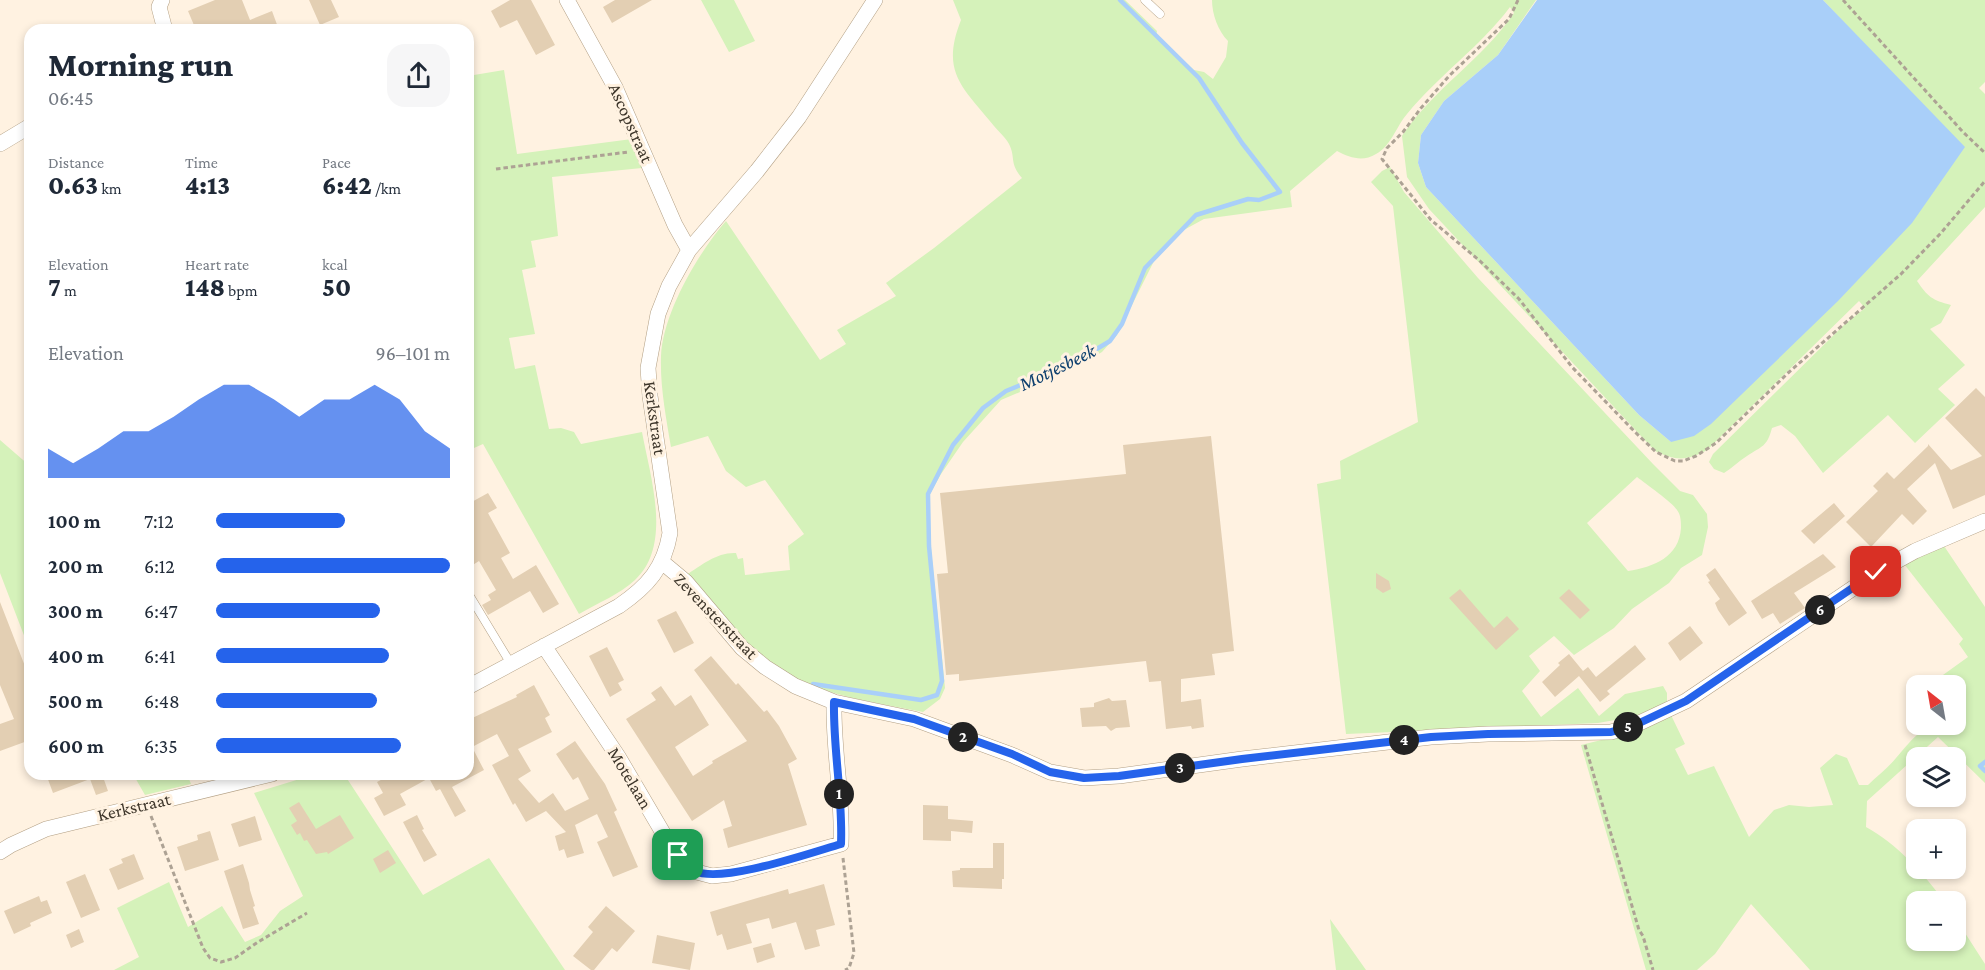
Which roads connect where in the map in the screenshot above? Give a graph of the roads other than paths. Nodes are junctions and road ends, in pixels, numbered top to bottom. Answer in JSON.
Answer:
{"nodes":[{"id":1,"x":162,"y":0,"type":"edge"},
{"id":2,"x":567,"y":0,"type":"edge"},
{"id":3,"x":875,"y":0,"type":"edge"},
{"id":4,"x":1145,"y":0,"type":"edge"},
{"id":5,"x":1160,"y":14,"type":"dead end"},
{"id":6,"x":163,"y":24,"type":"edge"},
{"id":7,"x":24,"y":130,"type":"edge"},
{"id":8,"x":0,"y":144,"type":"edge"},
{"id":9,"x":688,"y":250,"type":"junction"},
{"id":10,"x":1985,"y":521,"type":"edge"},
{"id":11,"x":662,"y":562,"type":"junction"},
{"id":12,"x":474,"y":603,"type":"edge"},
{"id":13,"x":544,"y":646,"type":"junction"},
{"id":14,"x":511,"y":664,"type":"junction"},
{"id":15,"x":474,"y":684,"type":"edge"},
{"id":16,"x":834,"y":702,"type":"junction"},
{"id":17,"x":247,"y":780,"type":"edge"},
{"id":18,"x":0,"y":852,"type":"edge"}],
"edges":[{"from":1,"to":6,"type":"street"},
{"from":2,"to":9,"type":"street","name":"Ascopstraat"},
{"from":3,"to":9,"type":"street","name":"Kerkstraat"},
{"from":4,"to":5,"type":"lane"},
{"from":7,"to":8,"type":"street"},
{"from":9,"to":11,"type":"street","name":"Kerkstraat"},
{"from":10,"to":16,"type":"street","name":"Zevensterstraat"},
{"from":11,"to":13,"type":"street","name":"Kerkstraat"},
{"from":11,"to":16,"type":"street","name":"Zevensterstraat"},
{"from":12,"to":14,"type":"lane"},
{"from":13,"to":14,"type":"street","name":"Kerkstraat"},
{"from":13,"to":16,"type":"street","name":"Motelaan"},
{"from":14,"to":15,"type":"street","name":"Kerkstraat"},
{"from":17,"to":18,"type":"street","name":"Kerkstraat"}]}
